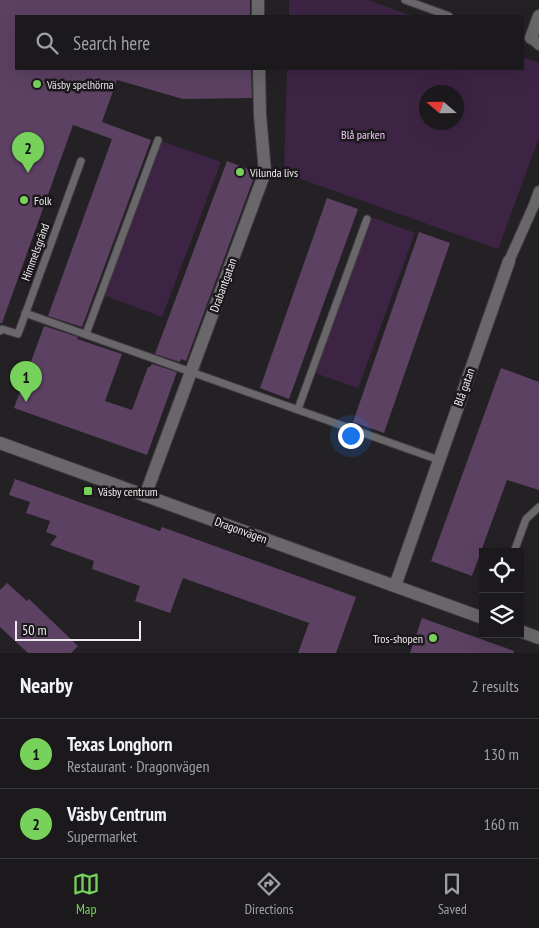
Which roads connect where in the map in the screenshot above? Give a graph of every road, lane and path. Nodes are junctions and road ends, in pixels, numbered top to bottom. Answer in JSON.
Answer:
{"nodes":[{"id":1,"x":258,"y":0,"type":"edge"},
{"id":2,"x":405,"y":0,"type":"edge"},
{"id":3,"x":258,"y":15,"type":"edge"},
{"id":4,"x":446,"y":15,"type":"edge"},
{"id":5,"x":539,"y":16,"type":"edge"},
{"id":6,"x":531,"y":42,"type":"edge"},
{"id":7,"x":259,"y":70,"type":"edge"},
{"id":8,"x":158,"y":140,"type":"dead end"},
{"id":9,"x":81,"y":161,"type":"dead end"},
{"id":10,"x":539,"y":191,"type":"edge"},
{"id":11,"x":367,"y":219,"type":"dead end"},
{"id":12,"x":509,"y":261,"type":"joint"},
{"id":13,"x":25,"y":313,"type":"junction"},
{"id":14,"x":1,"y":329,"type":"edge"},
{"id":15,"x":86,"y":334,"type":"junction"},
{"id":16,"x":191,"y":372,"type":"junction"},
{"id":17,"x":298,"y":409,"type":"junction"},
{"id":18,"x":0,"y":443,"type":"edge"},
{"id":19,"x":439,"y":460,"type":"junction"},
{"id":20,"x":145,"y":496,"type":"junction"},
{"id":21,"x":539,"y":507,"type":"edge"},
{"id":22,"x":515,"y":548,"type":"edge"},
{"id":23,"x":395,"y":586,"type":"junction"},
{"id":24,"x":479,"y":617,"type":"edge"},
{"id":25,"x":524,"y":632,"type":"edge"},
{"id":26,"x":539,"y":638,"type":"edge"}],
"edges":[{"from":1,"to":3,"type":"street"},
{"from":2,"to":4,"type":"lane"},
{"from":5,"to":6,"type":"street"},
{"from":7,"to":16,"type":"street","name":"Drabantgatan"},
{"from":8,"to":15,"type":"lane"},
{"from":9,"to":13,"type":"lane","name":"Himmelsgränd"},
{"from":10,"to":12,"type":"street","name":"Blå gatan"},
{"from":11,"to":17,"type":"lane"},
{"from":12,"to":19,"type":"street","name":"Blå gatan"},
{"from":13,"to":14,"type":"lane","name":"Himmelsgränd"},
{"from":13,"to":15,"type":"lane"},
{"from":15,"to":16,"type":"lane"},
{"from":16,"to":17,"type":"lane"},
{"from":16,"to":20,"type":"street","name":"Drabantgatan"},
{"from":17,"to":19,"type":"lane"},
{"from":18,"to":20,"type":"street","name":"Dragonvägen"},
{"from":19,"to":23,"type":"street","name":"Blå gatan"},
{"from":20,"to":23,"type":"street","name":"Dragonvägen"},
{"from":21,"to":22,"type":"lane"},
{"from":23,"to":24,"type":"street","name":"Dragonvägen"},
{"from":25,"to":26,"type":"street"}]}
